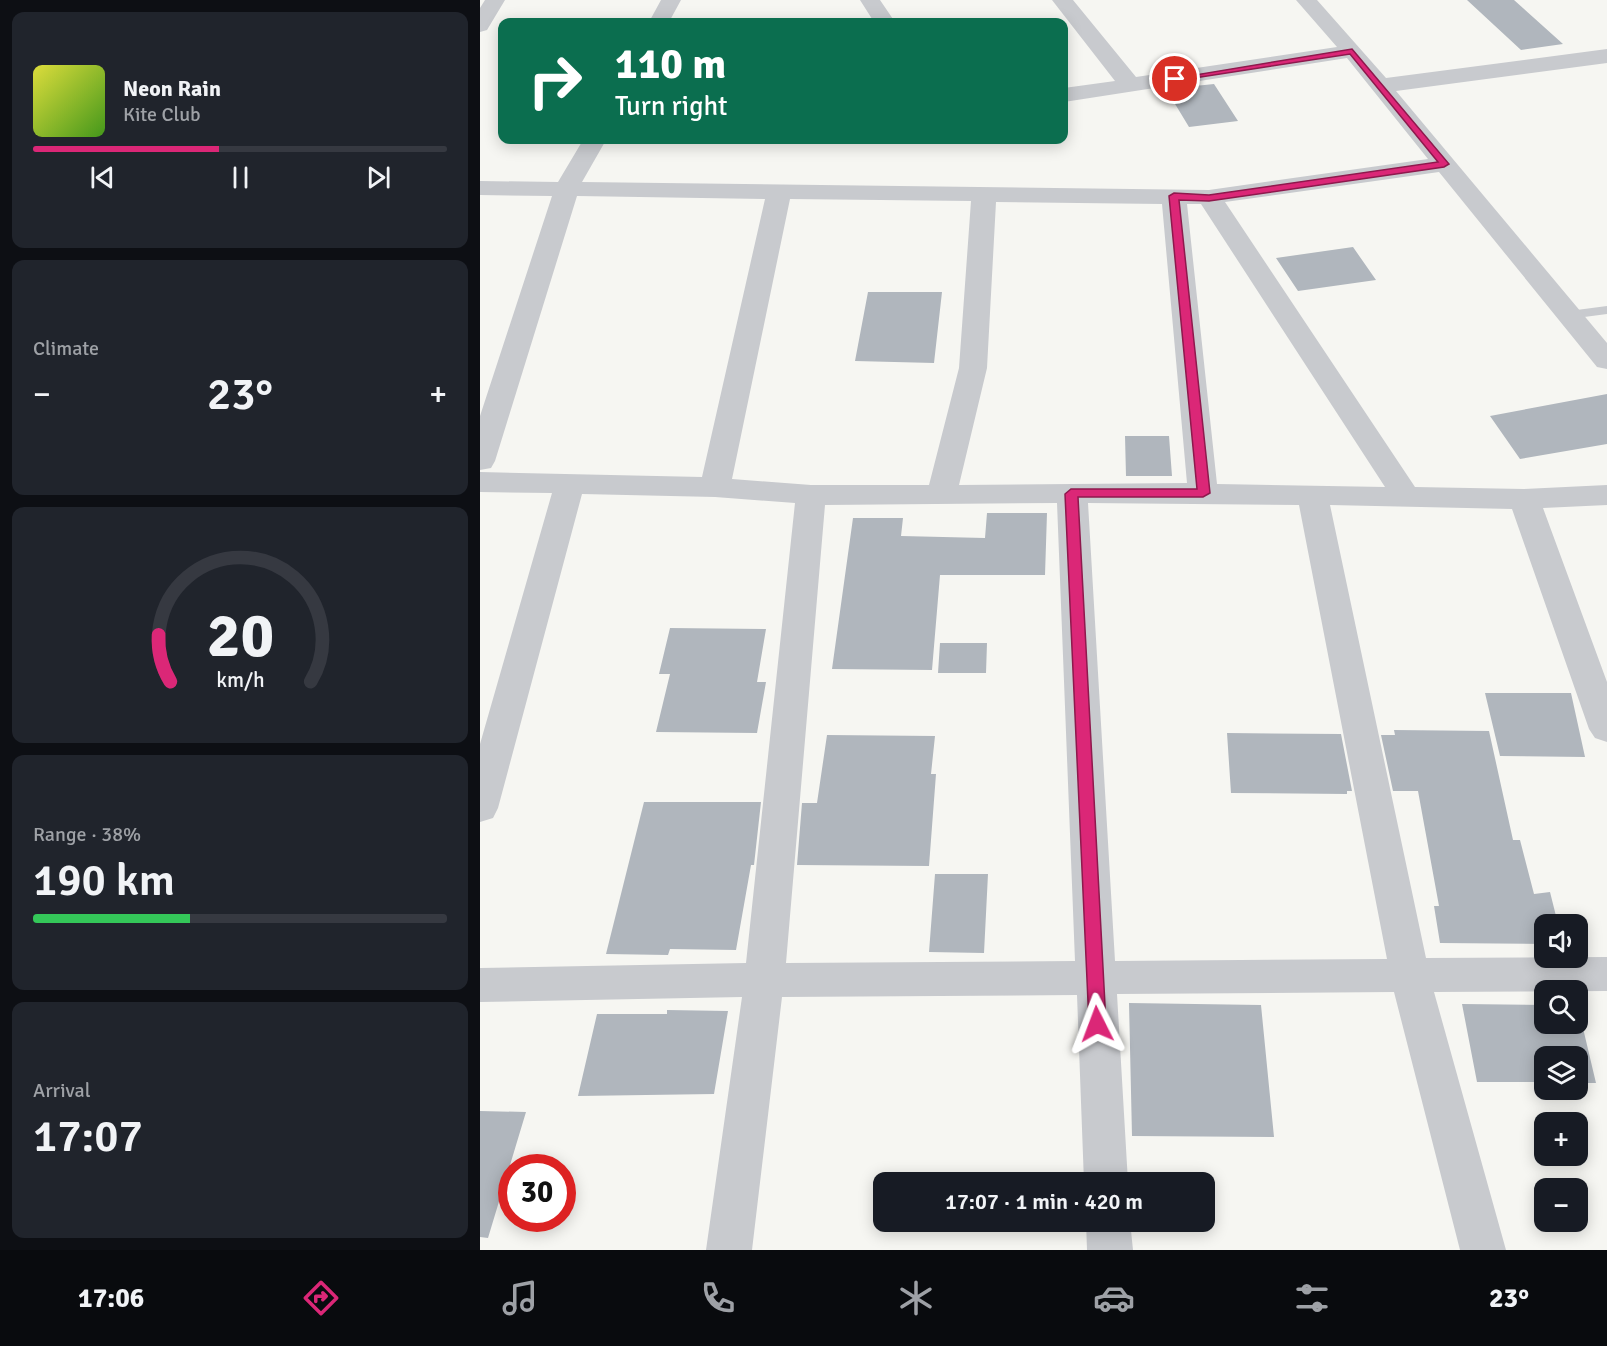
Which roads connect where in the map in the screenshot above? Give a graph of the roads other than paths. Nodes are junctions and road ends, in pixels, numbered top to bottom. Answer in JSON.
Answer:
{"nodes":[{"id":1,"x":495,"y":0,"type":"edge"},
{"id":2,"x":671,"y":0,"type":"edge"},
{"id":3,"x":870,"y":0,"type":"edge"},
{"id":4,"x":1062,"y":0,"type":"edge"},
{"id":5,"x":1306,"y":0,"type":"edge"},
{"id":6,"x":660,"y":18,"type":"edge"},
{"id":7,"x":881,"y":18,"type":"edge"},
{"id":8,"x":480,"y":26,"type":"edge"},
{"id":9,"x":1352,"y":51,"type":"junction"},
{"id":10,"x":1607,"y":56,"type":"edge"},
{"id":11,"x":1131,"y":86,"type":"junction"},
{"id":12,"x":1380,"y":86,"type":"junction"},
{"id":13,"x":1068,"y":94,"type":"edge"},
{"id":14,"x":592,"y":144,"type":"edge"},
{"id":15,"x":1444,"y":164,"type":"junction"},
{"id":16,"x":480,"y":188,"type":"edge"},
{"id":17,"x":567,"y":188,"type":"junction"},
{"id":18,"x":779,"y":191,"type":"junction"},
{"id":19,"x":984,"y":194,"type":"junction"},
{"id":20,"x":1174,"y":196,"type":"junction"},
{"id":21,"x":1209,"y":198,"type":"junction"},
{"id":22,"x":1607,"y":310,"type":"edge"},
{"id":23,"x":1569,"y":315,"type":"junction"},
{"id":24,"x":1607,"y":361,"type":"edge"},
{"id":25,"x":480,"y":461,"type":"edge"},
{"id":26,"x":480,"y":482,"type":"edge"},
{"id":27,"x":570,"y":482,"type":"junction"},
{"id":28,"x":715,"y":487,"type":"junction"},
{"id":29,"x":1203,"y":493,"type":"junction"},
{"id":30,"x":942,"y":494,"type":"junction"},
{"id":31,"x":1071,"y":494,"type":"junction"},
{"id":32,"x":811,"y":495,"type":"junction"},
{"id":33,"x":1607,"y":495,"type":"edge"},
{"id":34,"x":1406,"y":496,"type":"junction"},
{"id":35,"x":1313,"y":497,"type":"junction"},
{"id":36,"x":1524,"y":498,"type":"junction"},
{"id":37,"x":1607,"y":729,"type":"edge"},
{"id":38,"x":480,"y":808,"type":"edge"},
{"id":39,"x":1607,"y":974,"type":"edge"},
{"id":40,"x":1410,"y":976,"type":"junction"},
{"id":41,"x":1095,"y":978,"type":"junction"},
{"id":42,"x":764,"y":980,"type":"junction"},
{"id":43,"x":480,"y":986,"type":"edge"},
{"id":44,"x":1105,"y":1172,"type":"edge"},
{"id":45,"x":1109,"y":1232,"type":"edge"},
{"id":46,"x":729,"y":1250,"type":"edge"},
{"id":47,"x":1110,"y":1250,"type":"edge"},
{"id":48,"x":1483,"y":1250,"type":"edge"}],
"edges":[{"from":1,"to":8,"type":"street"},
{"from":2,"to":6,"type":"street"},
{"from":3,"to":7,"type":"street"},
{"from":4,"to":11,"type":"street"},
{"from":5,"to":9,"type":"street"},
{"from":9,"to":11,"type":"street"},
{"from":9,"to":12,"type":"street"},
{"from":10,"to":12,"type":"street"},
{"from":11,"to":13,"type":"street"},
{"from":12,"to":15,"type":"street"},
{"from":14,"to":17,"type":"street"},
{"from":15,"to":21,"type":"street"},
{"from":15,"to":23,"type":"street"},
{"from":16,"to":17,"type":"street"},
{"from":17,"to":18,"type":"street"},
{"from":17,"to":25,"type":"street"},
{"from":18,"to":19,"type":"street"},
{"from":18,"to":28,"type":"street"},
{"from":19,"to":20,"type":"street"},
{"from":19,"to":30,"type":"street"},
{"from":20,"to":21,"type":"street"},
{"from":20,"to":29,"type":"street"},
{"from":21,"to":34,"type":"street"},
{"from":22,"to":23,"type":"lane"},
{"from":23,"to":24,"type":"street"},
{"from":26,"to":27,"type":"street"},
{"from":27,"to":28,"type":"street"},
{"from":27,"to":38,"type":"street"},
{"from":28,"to":32,"type":"street"},
{"from":29,"to":31,"type":"street"},
{"from":29,"to":35,"type":"street"},
{"from":30,"to":31,"type":"street"},
{"from":30,"to":32,"type":"street"},
{"from":31,"to":41,"type":"street"},
{"from":32,"to":42,"type":"street"},
{"from":33,"to":36,"type":"street"},
{"from":34,"to":35,"type":"street"},
{"from":34,"to":36,"type":"street"},
{"from":35,"to":40,"type":"street"},
{"from":36,"to":37,"type":"street"},
{"from":39,"to":40,"type":"street"},
{"from":40,"to":41,"type":"street"},
{"from":40,"to":48,"type":"street"},
{"from":41,"to":42,"type":"street"},
{"from":41,"to":44,"type":"street"},
{"from":42,"to":43,"type":"street"},
{"from":42,"to":46,"type":"street"},
{"from":45,"to":47,"type":"street"}]}
